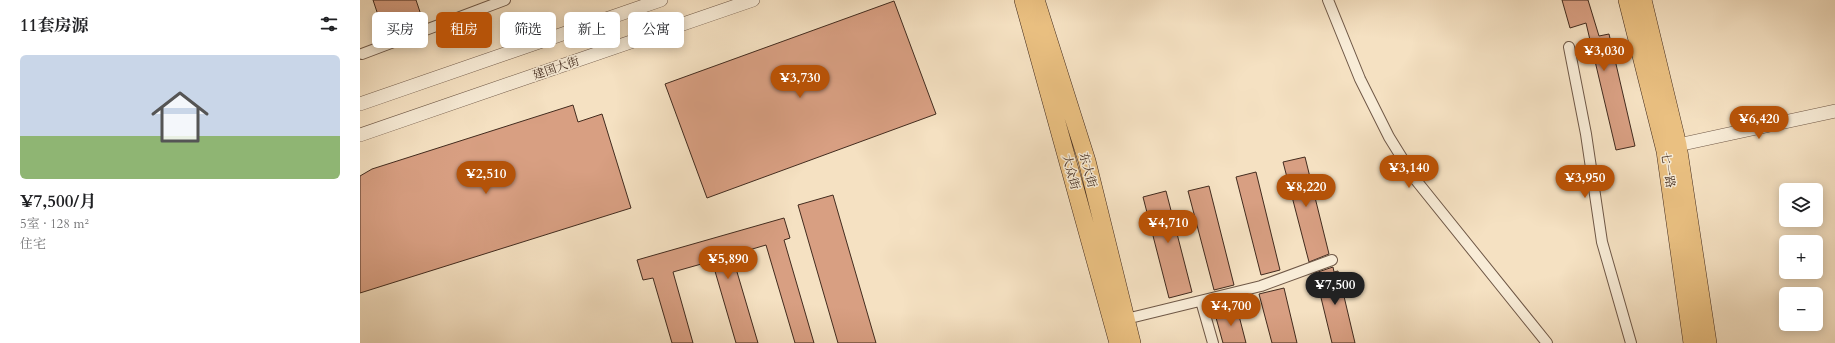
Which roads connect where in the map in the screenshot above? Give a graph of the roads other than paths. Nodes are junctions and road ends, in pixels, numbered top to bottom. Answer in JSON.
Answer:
{"nodes":[{"id":1,"x":505,"y":0,"type":"edge"},
{"id":2,"x":661,"y":0,"type":"edge"},
{"id":3,"x":753,"y":0,"type":"edge"},
{"id":4,"x":1023,"y":0,"type":"edge"},
{"id":5,"x":1036,"y":0,"type":"edge"},
{"id":6,"x":1328,"y":0,"type":"edge"},
{"id":7,"x":1627,"y":0,"type":"edge"},
{"id":8,"x":1643,"y":0,"type":"edge"},
{"id":9,"x":1569,"y":47,"type":"dead end"},
{"id":10,"x":362,"y":54,"type":"dead end"},
{"id":11,"x":360,"y":104,"type":"edge"},
{"id":12,"x":1835,"y":111,"type":"edge"},
{"id":13,"x":360,"y":135,"type":"edge"},
{"id":14,"x":1678,"y":145,"type":"junction"},
{"id":15,"x":1332,"y":260,"type":"dead end"},
{"id":16,"x":1200,"y":301,"type":"junction"},
{"id":17,"x":1126,"y":319,"type":"junction"},
{"id":18,"x":1118,"y":343,"type":"edge"},
{"id":19,"x":1132,"y":343,"type":"edge"},
{"id":20,"x":1213,"y":343,"type":"edge"},
{"id":21,"x":1547,"y":343,"type":"edge"},
{"id":22,"x":1631,"y":343,"type":"edge"},
{"id":23,"x":1692,"y":343,"type":"edge"},
{"id":24,"x":1708,"y":343,"type":"edge"}],
"edges":[{"from":1,"to":10,"type":"street"},
{"from":2,"to":11,"type":"street"},
{"from":3,"to":13,"type":"street","name":"建国大街"},
{"from":4,"to":18,"type":"main road","name":"大众街"},
{"from":5,"to":17,"type":"main road","name":"东大街"},
{"from":6,"to":21,"type":"street"},
{"from":7,"to":23,"type":"main road","name":"七一路"},
{"from":8,"to":14,"type":"main road","name":"七一路"},
{"from":9,"to":22,"type":"street"},
{"from":12,"to":14,"type":"street"},
{"from":14,"to":24,"type":"main road","name":"七一路"},
{"from":15,"to":16,"type":"street"},
{"from":16,"to":17,"type":"street"},
{"from":16,"to":20,"type":"street"},
{"from":17,"to":19,"type":"main road","name":"东大街"}]}
